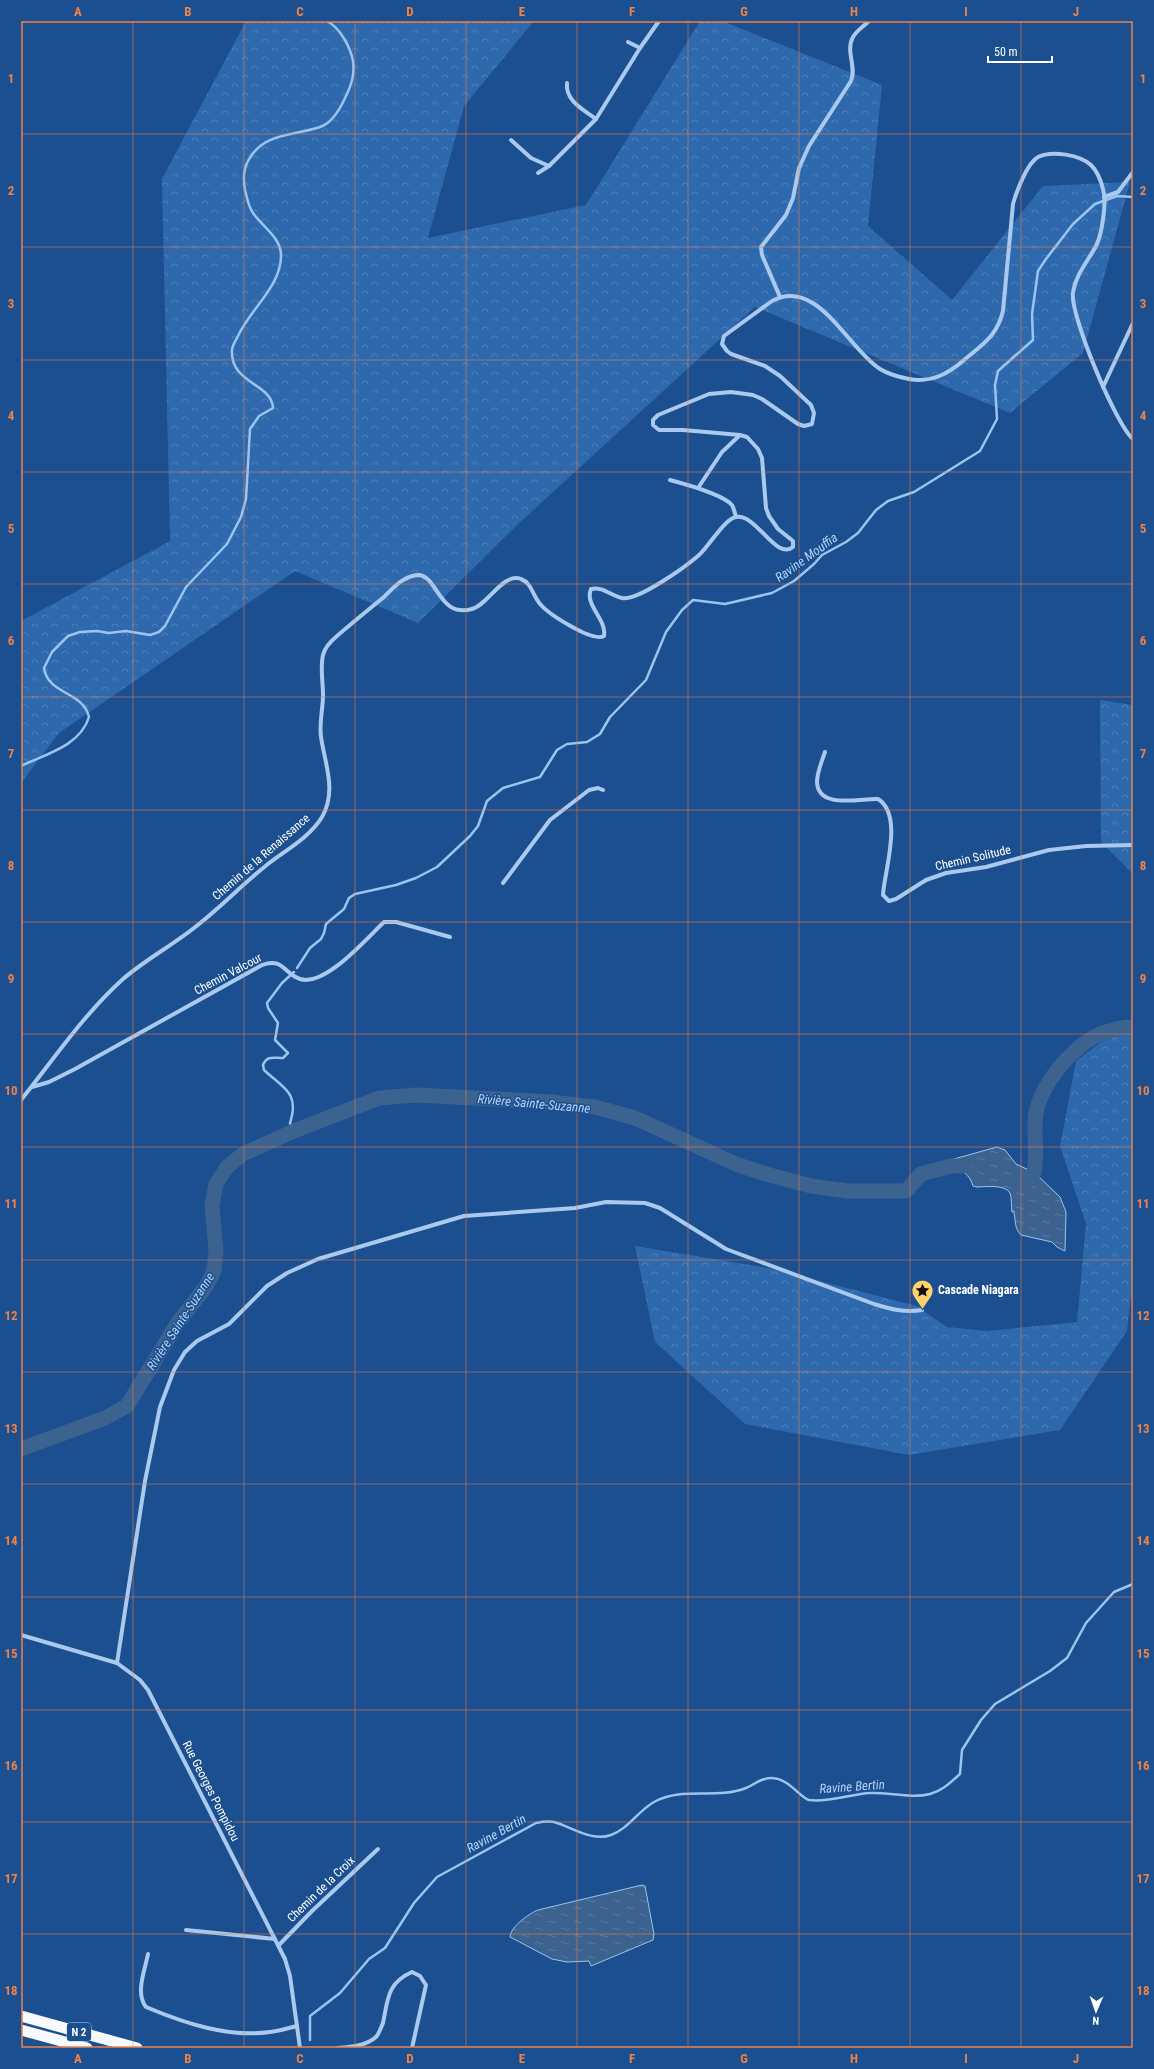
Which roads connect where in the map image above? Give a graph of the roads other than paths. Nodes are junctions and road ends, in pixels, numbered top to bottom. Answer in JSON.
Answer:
{"nodes":[{"id":1,"x":659,"y":21,"type":"edge"},
{"id":2,"x":869,"y":21,"type":"edge"},
{"id":3,"x":628,"y":42,"type":"dead end"},
{"id":4,"x":640,"y":48,"type":"junction"},
{"id":5,"x":567,"y":83,"type":"dead end"},
{"id":6,"x":596,"y":118,"type":"junction"},
{"id":7,"x":511,"y":140,"type":"dead end"},
{"id":8,"x":549,"y":166,"type":"junction"},
{"id":9,"x":1133,"y":172,"type":"edge"},
{"id":10,"x":538,"y":173,"type":"dead end"},
{"id":11,"x":1104,"y":197,"type":"junction"},
{"id":12,"x":780,"y":297,"type":"junction"},
{"id":13,"x":1133,"y":324,"type":"edge"},
{"id":14,"x":1131,"y":332,"type":"edge"},
{"id":15,"x":1103,"y":386,"type":"junction"},
{"id":16,"x":740,"y":435,"type":"junction"},
{"id":17,"x":1133,"y":439,"type":"edge"},
{"id":18,"x":670,"y":480,"type":"dead end"},
{"id":19,"x":698,"y":488,"type":"junction"},
{"id":20,"x":736,"y":517,"type":"junction"},
{"id":21,"x":825,"y":752,"type":"dead end"},
{"id":22,"x":603,"y":790,"type":"dead end"},
{"id":23,"x":1133,"y":845,"type":"edge"},
{"id":24,"x":504,"y":883,"type":"dead end"},
{"id":25,"x":450,"y":937,"type":"dead end"},
{"id":26,"x":31,"y":1087,"type":"junction"},
{"id":27,"x":21,"y":1100,"type":"edge"},
{"id":28,"x":922,"y":1310,"type":"dead end"},
{"id":29,"x":21,"y":1635,"type":"edge"},
{"id":30,"x":117,"y":1663,"type":"junction"},
{"id":31,"x":378,"y":1849,"type":"dead end"},
{"id":32,"x":186,"y":1930,"type":"dead end"},
{"id":33,"x":275,"y":1940,"type":"junction"},
{"id":34,"x":279,"y":1945,"type":"junction"},
{"id":35,"x":148,"y":1954,"type":"dead end"},
{"id":36,"x":21,"y":2016,"type":"edge"},
{"id":37,"x":297,"y":2026,"type":"junction"},
{"id":38,"x":21,"y":2030,"type":"edge"},
{"id":39,"x":87,"y":2048,"type":"edge"},
{"id":40,"x":137,"y":2048,"type":"edge"},
{"id":41,"x":300,"y":2048,"type":"edge"},
{"id":42,"x":337,"y":2048,"type":"edge"},
{"id":43,"x":412,"y":2048,"type":"edge"}],
"edges":[{"from":1,"to":4,"type":"street"},
{"from":2,"to":12,"type":"street"},
{"from":3,"to":4,"type":"street"},
{"from":4,"to":6,"type":"street"},
{"from":5,"to":6,"type":"street"},
{"from":6,"to":8,"type":"street"},
{"from":7,"to":8,"type":"street"},
{"from":8,"to":10,"type":"street"},
{"from":9,"to":11,"type":"street"},
{"from":11,"to":12,"type":"street"},
{"from":11,"to":15,"type":"street"},
{"from":12,"to":16,"type":"street"},
{"from":13,"to":14,"type":"street"},
{"from":14,"to":15,"type":"street"},
{"from":15,"to":17,"type":"street"},
{"from":16,"to":19,"type":"street"},
{"from":16,"to":20,"type":"street"},
{"from":18,"to":19,"type":"street"},
{"from":19,"to":20,"type":"street"},
{"from":20,"to":26,"type":"street","name":"Chemin de la Renaissance"},
{"from":21,"to":23,"type":"street","name":"Chemin Solitude"},
{"from":22,"to":24,"type":"street"},
{"from":25,"to":26,"type":"street","name":"Chemin Valcour"},
{"from":26,"to":27,"type":"street","name":"Chemin de la Renaissance"},
{"from":28,"to":30,"type":"street"},
{"from":29,"to":30,"type":"street"},
{"from":30,"to":33,"type":"street","name":"Rue Georges Pompidou"},
{"from":31,"to":34,"type":"street","name":"Chemin de la Croix"},
{"from":32,"to":33,"type":"street"},
{"from":33,"to":34,"type":"street","name":"Rue Georges Pompidou"},
{"from":34,"to":37,"type":"street","name":"Rue Georges Pompidou"},
{"from":35,"to":37,"type":"street"},
{"from":36,"to":40,"type":"highway","number":"N 2"},
{"from":37,"to":41,"type":"street","name":"Rue Georges Pompidou"},
{"from":38,"to":39,"type":"highway","number":"N 2"},
{"from":42,"to":43,"type":"street"}]}
